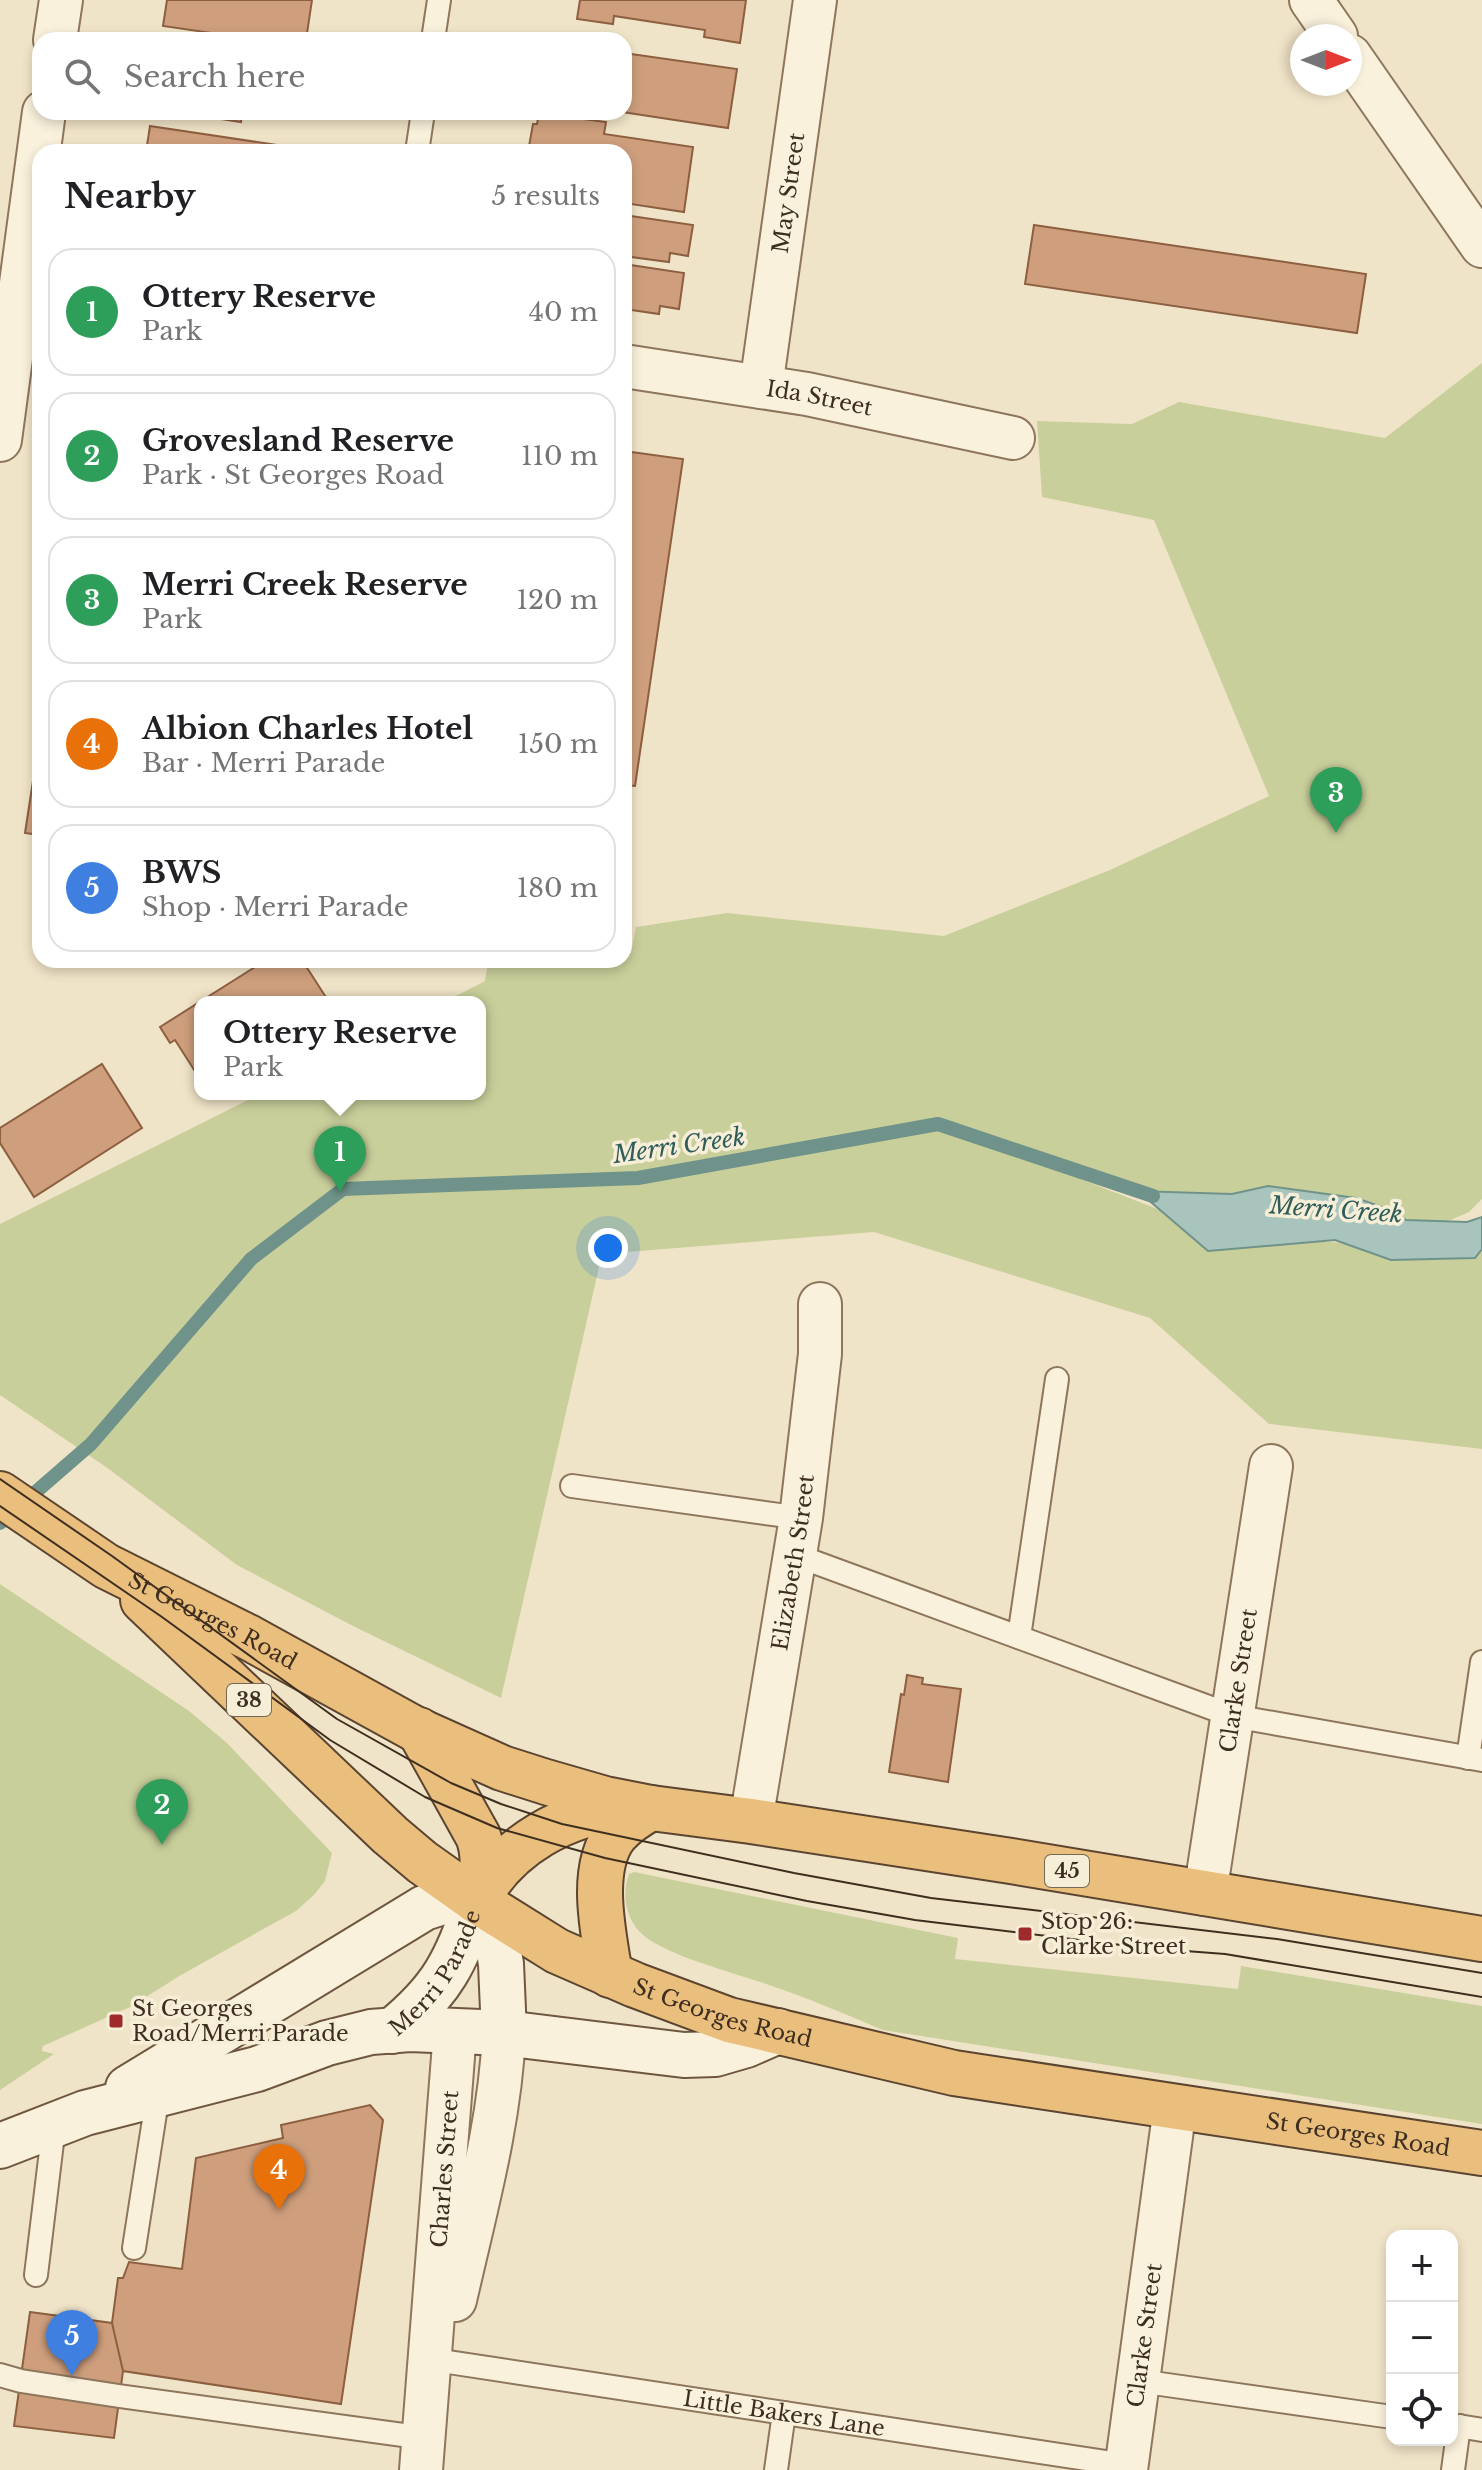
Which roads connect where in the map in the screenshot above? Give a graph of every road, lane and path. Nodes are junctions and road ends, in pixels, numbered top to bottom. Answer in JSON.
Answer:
{"nodes":[{"id":1,"x":61,"y":0,"type":"edge"},
{"id":2,"x":439,"y":0,"type":"edge"},
{"id":3,"x":815,"y":0,"type":"edge"},
{"id":4,"x":1313,"y":1,"type":"edge"},
{"id":5,"x":1328,"y":24,"type":"edge"},
{"id":6,"x":56,"y":32,"type":"edge"},
{"id":7,"x":434,"y":32,"type":"edge"},
{"id":8,"x":1362,"y":73,"type":"edge"},
{"id":9,"x":43,"y":120,"type":"edge"},
{"id":10,"x":422,"y":120,"type":"edge"},
{"id":11,"x":42,"y":144,"type":"edge"},
{"id":12,"x":418,"y":144,"type":"edge"},
{"id":13,"x":1482,"y":246,"type":"edge"},
{"id":14,"x":31,"y":279,"type":"edge"},
{"id":15,"x":632,"y":367,"type":"edge"},
{"id":16,"x":761,"y":387,"type":"junction"},
{"id":17,"x":1013,"y":438,"type":"dead end"},
{"id":18,"x":0,"y":440,"type":"edge"},
{"id":19,"x":820,"y":1304,"type":"dead end"},
{"id":20,"x":1057,"y":1379,"type":"dead end"},
{"id":21,"x":1271,"y":1466,"type":"dead end"},
{"id":22,"x":572,"y":1486,"type":"dead end"},
{"id":23,"x":0,"y":1494,"type":"edge"},
{"id":24,"x":798,"y":1537,"type":"junction"},
{"id":25,"x":106,"y":1566,"type":"junction"},
{"id":26,"x":1019,"y":1637,"type":"junction"},
{"id":27,"x":1482,"y":1662,"type":"edge"},
{"id":28,"x":1233,"y":1716,"type":"junction"},
{"id":29,"x":401,"y":1721,"type":"junction"},
{"id":30,"x":1475,"y":1759,"type":"edge"},
{"id":31,"x":651,"y":1808,"type":"junction"},
{"id":32,"x":751,"y":1821,"type":"junction"},
{"id":33,"x":1205,"y":1894,"type":"junction"},
{"id":34,"x":477,"y":1901,"type":"junction"},
{"id":35,"x":1482,"y":1939,"type":"edge"},
{"id":36,"x":610,"y":1975,"type":"junction"},
{"id":37,"x":392,"y":2031,"type":"junction"},
{"id":38,"x":455,"y":2031,"type":"junction"},
{"id":39,"x":778,"y":2031,"type":"junction"},
{"id":40,"x":504,"y":2033,"type":"junction"},
{"id":41,"x":158,"y":2094,"type":"junction"},
{"id":42,"x":1175,"y":2107,"type":"junction"},
{"id":43,"x":70,"y":2120,"type":"junction"},
{"id":44,"x":0,"y":2146,"type":"edge"},
{"id":45,"x":1482,"y":2153,"type":"edge"},
{"id":46,"x":134,"y":2248,"type":"dead end"},
{"id":47,"x":36,"y":2275,"type":"dead end"},
{"id":48,"x":442,"y":2361,"type":"junction"},
{"id":49,"x":0,"y":2375,"type":"edge"},
{"id":50,"x":1139,"y":2381,"type":"junction"},
{"id":51,"x":784,"y":2413,"type":"junction"},
{"id":52,"x":1386,"y":2416,"type":"edge"},
{"id":53,"x":1458,"y":2426,"type":"edge"},
{"id":54,"x":1482,"y":2430,"type":"edge"},
{"id":55,"x":1455,"y":2446,"type":"edge"},
{"id":56,"x":423,"y":2454,"type":"edge"},
{"id":57,"x":1126,"y":2467,"type":"edge"},
{"id":58,"x":776,"y":2470,"type":"edge"},
{"id":59,"x":1453,"y":2470,"type":"edge"}],
"edges":[{"from":1,"to":6,"type":"street"},
{"from":2,"to":7,"type":"lane"},
{"from":3,"to":16,"type":"street","name":"May Street"},
{"from":4,"to":5,"type":"street"},
{"from":8,"to":13,"type":"street"},
{"from":9,"to":11,"type":"street"},
{"from":10,"to":12,"type":"lane"},
{"from":14,"to":18,"type":"street"},
{"from":15,"to":16,"type":"street","name":"Ida Street"},
{"from":16,"to":17,"type":"street","name":"Ida Street"},
{"from":19,"to":24,"type":"street","name":"Elizabeth Street"},
{"from":20,"to":26,"type":"lane"},
{"from":21,"to":28,"type":"street","name":"Clarke Street"},
{"from":22,"to":24,"type":"lane"},
{"from":23,"to":25,"type":"highway","name":"St Georges Road","number":"38"},
{"from":24,"to":26,"type":"lane"},
{"from":24,"to":32,"type":"street","name":"Elizabeth Street"},
{"from":25,"to":29,"type":"highway","name":"St Georges Road","number":"38"},
{"from":25,"to":34,"type":"highway","name":"St Georges Road","number":"38"},
{"from":26,"to":28,"type":"lane"},
{"from":27,"to":30,"type":"lane"},
{"from":28,"to":30,"type":"lane"},
{"from":28,"to":33,"type":"street","name":"Clarke Street"},
{"from":29,"to":31,"type":"highway","name":"St Georges Road","number":"45"},
{"from":29,"to":34,"type":"highway"},
{"from":31,"to":32,"type":"highway","name":"St Georges Road","number":"45"},
{"from":31,"to":34,"type":"highway"},
{"from":31,"to":36,"type":"highway"},
{"from":32,"to":33,"type":"highway","name":"St Georges Road","number":"45"},
{"from":33,"to":35,"type":"highway","name":"St Georges Road","number":"45"},
{"from":34,"to":36,"type":"highway","name":"St Georges Road"},
{"from":34,"to":37,"type":"main road","name":"Merri Parade"},
{"from":34,"to":38,"type":"main road","name":"Charles Street"},
{"from":34,"to":40,"type":"main road"},
{"from":34,"to":43,"type":"main road","name":"Merri Parade"},
{"from":36,"to":39,"type":"highway","name":"St Georges Road"},
{"from":37,"to":38,"type":"main road"},
{"from":37,"to":41,"type":"main road","name":"Merri Parade"},
{"from":38,"to":40,"type":"main road"},
{"from":38,"to":56,"type":"street","name":"Charles Street"},
{"from":39,"to":40,"type":"main road"},
{"from":39,"to":42,"type":"highway","name":"St Georges Road"},
{"from":40,"to":48,"type":"street","name":"Charles Street"},
{"from":41,"to":43,"type":"main road","name":"Merri Parade"},
{"from":41,"to":46,"type":"lane"},
{"from":42,"to":45,"type":"highway","name":"St Georges Road"},
{"from":42,"to":50,"type":"street","name":"Clarke Street"},
{"from":43,"to":44,"type":"main road","name":"Merri Parade"},
{"from":43,"to":47,"type":"lane"},
{"from":48,"to":51,"type":"lane","name":"Little Bakers Lane"},
{"from":48,"to":56,"type":"street","name":"Charles Street"},
{"from":49,"to":56,"type":"lane"},
{"from":50,"to":52,"type":"lane"},
{"from":50,"to":57,"type":"street","name":"Clarke Street"},
{"from":51,"to":57,"type":"lane","name":"Little Bakers Lane"},
{"from":51,"to":58,"type":"lane"},
{"from":53,"to":54,"type":"lane"},
{"from":55,"to":59,"type":"lane"}]}
